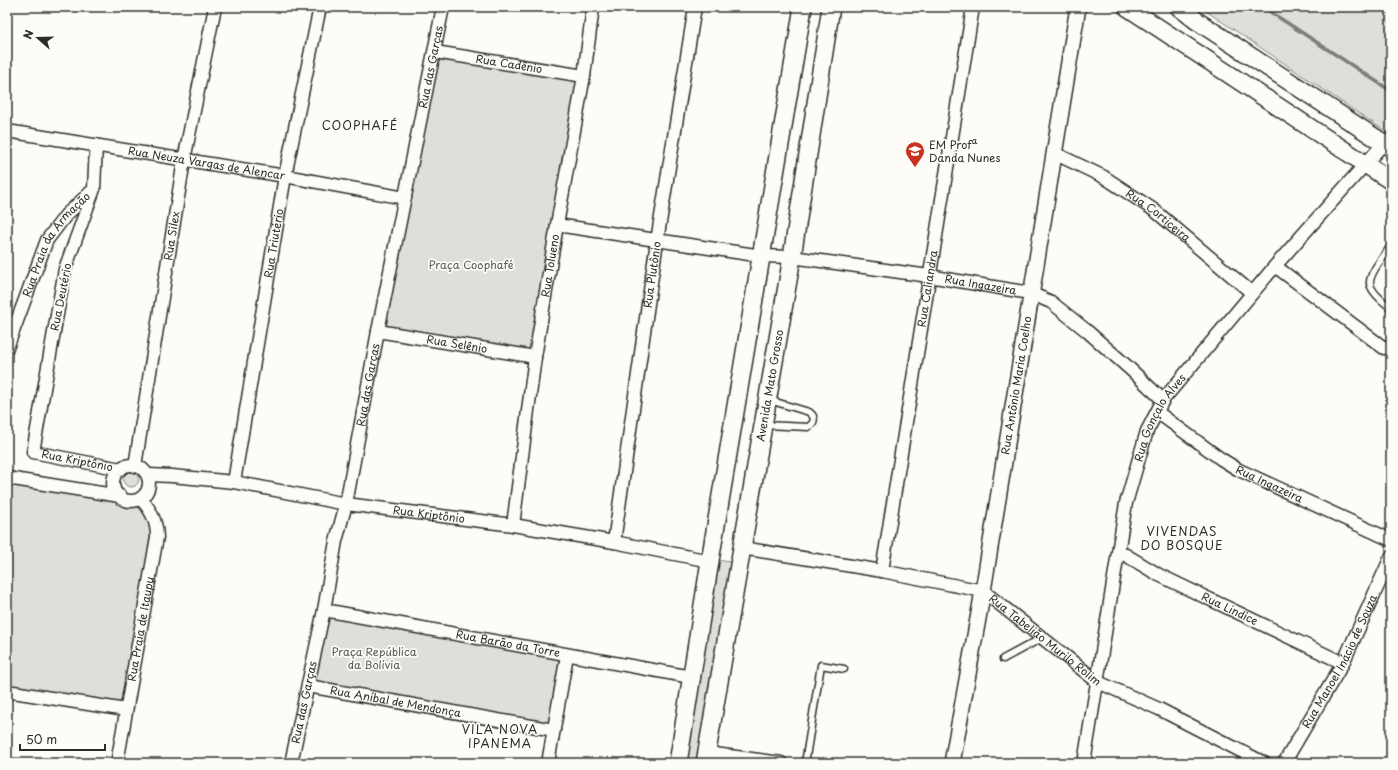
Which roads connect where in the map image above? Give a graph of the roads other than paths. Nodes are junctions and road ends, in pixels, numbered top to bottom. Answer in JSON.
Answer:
{"nodes":[{"id":1,"x":215,"y":7,"type":"edge"},
{"id":2,"x":320,"y":7,"type":"edge"},
{"id":3,"x":443,"y":7,"type":"edge"},
{"id":4,"x":593,"y":7,"type":"edge"},
{"id":5,"x":695,"y":7,"type":"edge"},
{"id":6,"x":803,"y":7,"type":"edge"},
{"id":7,"x":831,"y":7,"type":"edge"},
{"id":8,"x":973,"y":7,"type":"edge"},
{"id":9,"x":1078,"y":7,"type":"edge"},
{"id":10,"x":1126,"y":7,"type":"edge"},
{"id":11,"x":1179,"y":7,"type":"edge"},
{"id":12,"x":435,"y":52,"type":"junction"},
{"id":13,"x":584,"y":76,"type":"junction"},
{"id":14,"x":7,"y":131,"type":"edge"},
{"id":15,"x":96,"y":145,"type":"junction"},
{"id":16,"x":1387,"y":145,"type":"edge"},
{"id":17,"x":1054,"y":153,"type":"junction"},
{"id":18,"x":184,"y":160,"type":"junction"},
{"id":19,"x":1365,"y":163,"type":"junction"},
{"id":20,"x":285,"y":176,"type":"junction"},
{"id":21,"x":1391,"y":181,"type":"edge"},
{"id":22,"x":94,"y":189,"type":"junction"},
{"id":23,"x":405,"y":198,"type":"junction"},
{"id":24,"x":556,"y":225,"type":"junction"},
{"id":25,"x":657,"y":241,"type":"junction"},
{"id":26,"x":1391,"y":246,"type":"edge"},
{"id":27,"x":762,"y":256,"type":"junction"},
{"id":28,"x":792,"y":257,"type":"junction"},
{"id":29,"x":1274,"y":266,"type":"junction"},
{"id":30,"x":929,"y":276,"type":"junction"},
{"id":31,"x":1030,"y":293,"type":"junction"},
{"id":32,"x":1252,"y":293,"type":"junction"},
{"id":33,"x":1391,"y":308,"type":"edge"},
{"id":34,"x":378,"y":331,"type":"junction"},
{"id":35,"x":7,"y":348,"type":"edge"},
{"id":36,"x":1384,"y":348,"type":"dead end"},
{"id":37,"x":535,"y":357,"type":"junction"},
{"id":38,"x":768,"y":400,"type":"junction"},
{"id":39,"x":1163,"y":400,"type":"junction"},
{"id":40,"x":1157,"y":412,"type":"junction"},
{"id":41,"x":764,"y":425,"type":"junction"},
{"id":42,"x":33,"y":452,"type":"joint"},
{"id":43,"x":135,"y":466,"type":"junction"},
{"id":44,"x":121,"y":469,"type":"junction"},
{"id":45,"x":148,"y":475,"type":"junction"},
{"id":46,"x":7,"y":478,"type":"edge"},
{"id":47,"x":234,"y":482,"type":"junction"},
{"id":48,"x":120,"y":496,"type":"junction"},
{"id":49,"x":141,"y":499,"type":"junction"},
{"id":50,"x":346,"y":504,"type":"junction"},
{"id":51,"x":513,"y":525,"type":"junction"},
{"id":52,"x":1391,"y":540,"type":"edge"},
{"id":53,"x":614,"y":542,"type":"junction"},
{"id":54,"x":742,"y":548,"type":"junction"},
{"id":55,"x":1118,"y":551,"type":"junction"},
{"id":56,"x":1391,"y":557,"type":"edge"},
{"id":57,"x":710,"y":561,"type":"junction"},
{"id":58,"x":882,"y":571,"type":"junction"},
{"id":59,"x":736,"y":585,"type":"junction"},
{"id":60,"x":983,"y":591,"type":"junction"},
{"id":61,"x":324,"y":610,"type":"junction"},
{"id":62,"x":1042,"y":638,"type":"junction"},
{"id":63,"x":568,"y":655,"type":"junction"},
{"id":64,"x":1003,"y":659,"type":"dead end"},
{"id":65,"x":1343,"y":663,"type":"junction"},
{"id":66,"x":844,"y":669,"type":"dead end"},
{"id":67,"x":691,"y":677,"type":"junction"},
{"id":68,"x":1098,"y":682,"type":"junction"},
{"id":69,"x":308,"y":686,"type":"junction"},
{"id":70,"x":7,"y":691,"type":"edge"},
{"id":71,"x":126,"y":710,"type":"junction"},
{"id":72,"x":554,"y":730,"type":"junction"},
{"id":73,"x":683,"y":737,"type":"junction"},
{"id":74,"x":706,"y":758,"type":"edge"},
{"id":75,"x":117,"y":763,"type":"edge"},
{"id":76,"x":291,"y":763,"type":"edge"},
{"id":77,"x":548,"y":763,"type":"edge"},
{"id":78,"x":678,"y":763,"type":"edge"},
{"id":79,"x":781,"y":763,"type":"edge"},
{"id":80,"x":805,"y":763,"type":"edge"},
{"id":81,"x":952,"y":763,"type":"edge"},
{"id":82,"x":1084,"y":763,"type":"edge"},
{"id":83,"x":1264,"y":763,"type":"edge"},
{"id":84,"x":1284,"y":763,"type":"edge"}],
"edges":[{"from":1,"to":18,"type":"street","name":"Rua Silex"},
{"from":2,"to":20,"type":"street","name":"Rua Triutério"},
{"from":3,"to":12,"type":"street","name":"Rua das Garças"},
{"from":4,"to":13,"type":"street","name":"Rua Tolueno"},
{"from":5,"to":25,"type":"street","name":"Rua Plutônio"},
{"from":6,"to":27,"type":"main road"},
{"from":7,"to":28,"type":"main road","name":"Avenida Mato Grosso"},
{"from":8,"to":30,"type":"street","name":"Rua Caliandra"},
{"from":9,"to":17,"type":"street","name":"Rua Antônio Maria Coelho"},
{"from":10,"to":19,"type":"main road"},
{"from":11,"to":16,"type":"main road"},
{"from":12,"to":13,"type":"street","name":"Rua Cadênio"},
{"from":12,"to":23,"type":"street","name":"Rua das Garças"},
{"from":13,"to":24,"type":"street","name":"Rua Tolueno"},
{"from":14,"to":15,"type":"street","name":"Rua Neuza Vargas de Alencar"},
{"from":15,"to":18,"type":"street","name":"Rua Neuza Vargas de Alencar"},
{"from":15,"to":22,"type":"street","name":"Rua Deutério"},
{"from":16,"to":19,"type":"street","name":"Rua Gonçalo Alves"},
{"from":17,"to":31,"type":"street","name":"Rua Antônio Maria Coelho"},
{"from":17,"to":32,"type":"street","name":"Rua Corticeira"},
{"from":18,"to":20,"type":"street","name":"Rua Neuza Vargas de Alencar"},
{"from":18,"to":43,"type":"street","name":"Rua Silex"},
{"from":19,"to":21,"type":"main road"},
{"from":19,"to":29,"type":"street","name":"Rua Gonçalo Alves"},
{"from":20,"to":23,"type":"street","name":"Rua Neuza Vargas de Alencar"},
{"from":20,"to":47,"type":"street","name":"Rua Triutério"},
{"from":22,"to":35,"type":"street","name":"Rua Praia da Armação"},
{"from":22,"to":42,"type":"street","name":"Rua Deutério"},
{"from":23,"to":34,"type":"street","name":"Rua das Garças"},
{"from":24,"to":25,"type":"street"},
{"from":24,"to":37,"type":"street","name":"Rua Tolueno"},
{"from":25,"to":27,"type":"street"},
{"from":25,"to":53,"type":"street","name":"Rua Plutônio"},
{"from":26,"to":33,"type":"lane"},
{"from":27,"to":28,"type":"street","name":"Rua Ingazeira"},
{"from":27,"to":57,"type":"main road"},
{"from":28,"to":30,"type":"street","name":"Rua Ingazeira"},
{"from":28,"to":38,"type":"main road","name":"Avenida Mato Grosso"},
{"from":29,"to":32,"type":"street","name":"Rua Gonçalo Alves"},
{"from":29,"to":36,"type":"street"},
{"from":30,"to":31,"type":"street","name":"Rua Ingazeira"},
{"from":30,"to":58,"type":"street","name":"Rua Caliandra"},
{"from":31,"to":39,"type":"street","name":"Rua Ingazeira"},
{"from":31,"to":60,"type":"street","name":"Rua Antônio Maria Coelho"},
{"from":32,"to":39,"type":"street","name":"Rua Gonçalo Alves"},
{"from":34,"to":37,"type":"street","name":"Rua Selênio"},
{"from":34,"to":50,"type":"street","name":"Rua das Garças"},
{"from":37,"to":51,"type":"street","name":"Rua Tolueno"},
{"from":38,"to":41,"type":"main road","name":"Avenida Mato Grosso"},
{"from":38,"to":41,"type":"lane"},
{"from":39,"to":40,"type":"street","name":"Rua Gonçalo Alves"},
{"from":40,"to":52,"type":"street","name":"Rua Ingazeira"},
{"from":40,"to":55,"type":"street","name":"Rua Gonçalo Alves"},
{"from":41,"to":54,"type":"main road","name":"Avenida Mato Grosso"},
{"from":42,"to":44,"type":"street","name":"Rua Kriptônio"},
{"from":43,"to":44,"type":"street"},
{"from":43,"to":45,"type":"street"},
{"from":44,"to":48,"type":"street"},
{"from":45,"to":47,"type":"street","name":"Rua Kriptônio"},
{"from":45,"to":49,"type":"street"},
{"from":46,"to":48,"type":"street"},
{"from":47,"to":50,"type":"street","name":"Rua Kriptônio"},
{"from":48,"to":49,"type":"street"},
{"from":49,"to":71,"type":"street","name":"Rua Praia de Itaupu"},
{"from":50,"to":51,"type":"street","name":"Rua Kriptônio"},
{"from":50,"to":61,"type":"street","name":"Rua das Garças"},
{"from":51,"to":53,"type":"street","name":"Rua Kriptônio"},
{"from":53,"to":57,"type":"street","name":"Rua Kriptônio"},
{"from":54,"to":58,"type":"street","name":"Rua Tabelião Murilo Rolim"},
{"from":54,"to":59,"type":"main road","name":"Avenida Mato Grosso"},
{"from":55,"to":65,"type":"street","name":"Rua Lindice"},
{"from":55,"to":68,"type":"street","name":"Rua Gonçalo Alves"},
{"from":56,"to":65,"type":"street","name":"Rua Manoel Inácio de Souza"},
{"from":57,"to":59,"type":"main road"},
{"from":57,"to":67,"type":"main road"},
{"from":58,"to":60,"type":"street","name":"Rua Tabelião Murilo Rolim"},
{"from":59,"to":74,"type":"main road","name":"Avenida Mato Grosso"},
{"from":60,"to":62,"type":"street","name":"Rua Tabelião Murilo Rolim"},
{"from":60,"to":81,"type":"street","name":"Rua Antônio Maria Coelho"},
{"from":61,"to":63,"type":"street","name":"Rua Barão da Torre"},
{"from":61,"to":69,"type":"street","name":"Rua das Garças"},
{"from":62,"to":64,"type":"lane"},
{"from":62,"to":68,"type":"street","name":"Rua Tabelião Murilo Rolim"},
{"from":63,"to":67,"type":"street","name":"Rua Barão da Torre"},
{"from":63,"to":72,"type":"street"},
{"from":65,"to":84,"type":"street","name":"Rua Manoel Inácio de Souza"},
{"from":66,"to":80,"type":"lane"},
{"from":67,"to":73,"type":"main road"},
{"from":68,"to":82,"type":"street","name":"Rua Gonçalo Alves"},
{"from":68,"to":83,"type":"street","name":"Rua Tabelião Murilo Rolim"},
{"from":69,"to":72,"type":"street","name":"Rua Aníbal de Mendonça"},
{"from":69,"to":76,"type":"street","name":"Rua das Garças"},
{"from":70,"to":71,"type":"street"},
{"from":71,"to":75,"type":"street","name":"Rua Praia de Itaupu"},
{"from":72,"to":77,"type":"street"},
{"from":73,"to":74,"type":"main road"},
{"from":73,"to":78,"type":"main road"},
{"from":74,"to":79,"type":"street"}]}
